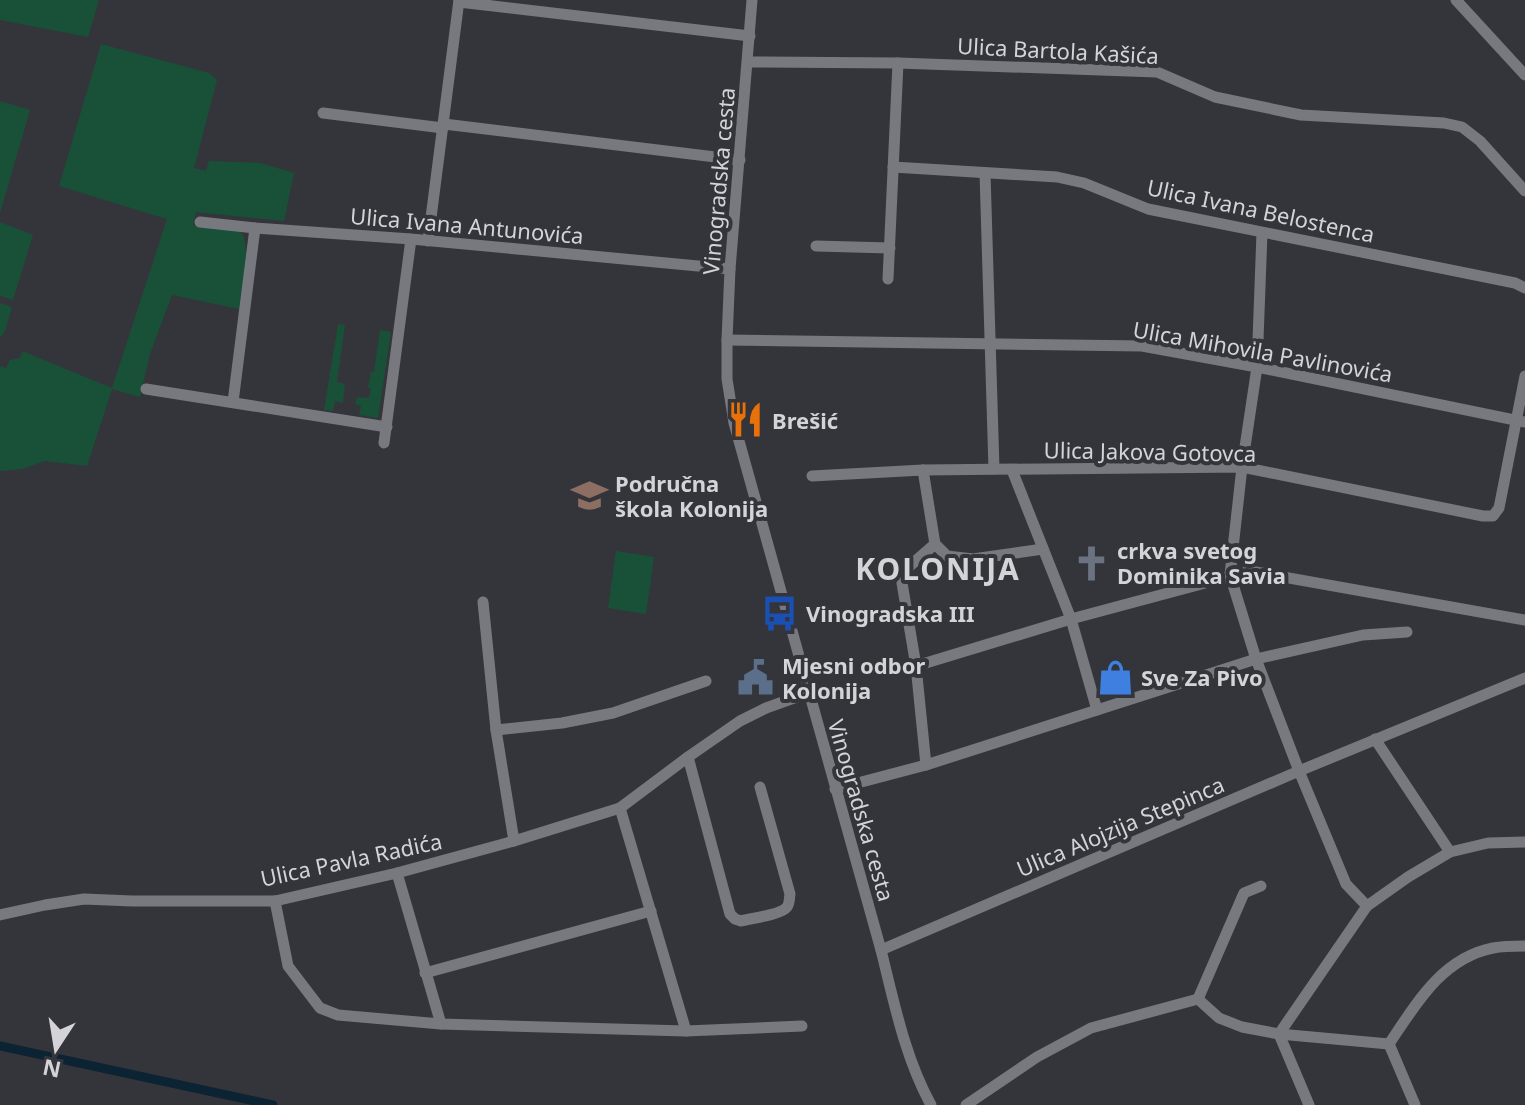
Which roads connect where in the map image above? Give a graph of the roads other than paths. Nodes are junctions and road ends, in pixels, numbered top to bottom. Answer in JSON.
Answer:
{"nodes":[{"id":1,"x":752,"y":0,"type":"edge"},
{"id":2,"x":1456,"y":0,"type":"edge"},
{"id":3,"x":459,"y":1,"type":"edge"},
{"id":4,"x":750,"y":36,"type":"junction"},
{"id":5,"x":748,"y":62,"type":"junction"},
{"id":6,"x":898,"y":63,"type":"junction"},
{"id":7,"x":1525,"y":75,"type":"edge"},
{"id":8,"x":323,"y":113,"type":"dead end"},
{"id":9,"x":443,"y":126,"type":"junction"},
{"id":10,"x":740,"y":160,"type":"junction"},
{"id":11,"x":893,"y":167,"type":"junction"},
{"id":12,"x":985,"y":173,"type":"junction"},
{"id":13,"x":1525,"y":191,"type":"edge"},
{"id":14,"x":200,"y":222,"type":"dead end"},
{"id":15,"x":255,"y":228,"type":"junction"},
{"id":16,"x":1262,"y":233,"type":"junction"},
{"id":17,"x":411,"y":239,"type":"junction"},
{"id":18,"x":428,"y":241,"type":"junction"},
{"id":19,"x":816,"y":246,"type":"dead end"},
{"id":20,"x":890,"y":248,"type":"junction"},
{"id":21,"x":730,"y":269,"type":"junction"},
{"id":22,"x":888,"y":279,"type":"dead end"},
{"id":23,"x":1525,"y":288,"type":"edge"},
{"id":24,"x":727,"y":340,"type":"junction"},
{"id":25,"x":990,"y":345,"type":"junction"},
{"id":26,"x":1257,"y":367,"type":"junction"},
{"id":27,"x":1525,"y":376,"type":"edge"},
{"id":28,"x":146,"y":389,"type":"dead end"},
{"id":29,"x":233,"y":402,"type":"junction"},
{"id":30,"x":1520,"y":421,"type":"edge"},
{"id":31,"x":387,"y":427,"type":"junction"},
{"id":32,"x":384,"y":443,"type":"dead end"},
{"id":33,"x":1242,"y":467,"type":"junction"},
{"id":34,"x":994,"y":469,"type":"junction"},
{"id":35,"x":923,"y":470,"type":"junction"},
{"id":36,"x":1012,"y":470,"type":"junction"},
{"id":37,"x":812,"y":476,"type":"dead end"},
{"id":38,"x":935,"y":544,"type":"junction"},
{"id":39,"x":1043,"y":549,"type":"junction"},
{"id":40,"x":1230,"y":575,"type":"junction"},
{"id":41,"x":483,"y":602,"type":"dead end"},
{"id":42,"x":1071,"y":619,"type":"junction"},
{"id":43,"x":1525,"y":620,"type":"edge"},
{"id":44,"x":1407,"y":632,"type":"dead end"},
{"id":45,"x":1256,"y":659,"type":"junction"},
{"id":46,"x":916,"y":666,"type":"junction"},
{"id":47,"x":1525,"y":678,"type":"edge"},
{"id":48,"x":706,"y":681,"type":"dead end"},
{"id":49,"x":808,"y":693,"type":"junction"},
{"id":50,"x":1097,"y":710,"type":"junction"},
{"id":51,"x":496,"y":730,"type":"junction"},
{"id":52,"x":1375,"y":739,"type":"junction"},
{"id":53,"x":688,"y":757,"type":"junction"},
{"id":54,"x":926,"y":765,"type":"junction"},
{"id":55,"x":1299,"y":771,"type":"junction"},
{"id":56,"x":760,"y":787,"type":"dead end"},
{"id":57,"x":835,"y":789,"type":"junction"},
{"id":58,"x":620,"y":808,"type":"junction"},
{"id":59,"x":514,"y":841,"type":"junction"},
{"id":60,"x":1525,"y":842,"type":"edge"},
{"id":61,"x":1450,"y":852,"type":"junction"},
{"id":62,"x":397,"y":873,"type":"junction"},
{"id":63,"x":1261,"y":886,"type":"dead end"},
{"id":64,"x":275,"y":901,"type":"junction"},
{"id":65,"x":1367,"y":906,"type":"junction"},
{"id":66,"x":651,"y":911,"type":"junction"},
{"id":67,"x":0,"y":915,"type":"edge"},
{"id":68,"x":1525,"y":946,"type":"edge"},
{"id":69,"x":881,"y":950,"type":"junction"},
{"id":70,"x":425,"y":973,"type":"junction"},
{"id":71,"x":1198,"y":999,"type":"junction"},
{"id":72,"x":441,"y":1024,"type":"junction"},
{"id":73,"x":802,"y":1026,"type":"dead end"},
{"id":74,"x":686,"y":1031,"type":"junction"},
{"id":75,"x":1279,"y":1034,"type":"junction"},
{"id":76,"x":1389,"y":1044,"type":"junction"},
{"id":77,"x":931,"y":1105,"type":"edge"},
{"id":78,"x":966,"y":1105,"type":"edge"},
{"id":79,"x":1309,"y":1105,"type":"edge"},
{"id":80,"x":1415,"y":1105,"type":"edge"}],
"edges":[{"from":1,"to":4,"type":"street","name":"Vinogradska cesta"},
{"from":2,"to":7,"type":"street"},
{"from":3,"to":4,"type":"street"},
{"from":3,"to":9,"type":"street"},
{"from":4,"to":5,"type":"street","name":"Vinogradska cesta"},
{"from":5,"to":6,"type":"street","name":"Ulica Bartola Kašića"},
{"from":5,"to":10,"type":"street","name":"Vinogradska cesta"},
{"from":6,"to":11,"type":"street"},
{"from":6,"to":13,"type":"street","name":"Ulica Bartola Kašića"},
{"from":8,"to":9,"type":"street"},
{"from":9,"to":10,"type":"street"},
{"from":9,"to":18,"type":"street"},
{"from":10,"to":21,"type":"street","name":"Vinogradska cesta"},
{"from":11,"to":12,"type":"street","name":"Ulica Ivana Belostenca"},
{"from":11,"to":20,"type":"street"},
{"from":12,"to":16,"type":"street","name":"Ulica Ivana Belostenca"},
{"from":12,"to":25,"type":"street"},
{"from":14,"to":15,"type":"street","name":"Ulica Ivana Antunovića"},
{"from":15,"to":17,"type":"street","name":"Ulica Ivana Antunovića"},
{"from":15,"to":29,"type":"street"},
{"from":16,"to":23,"type":"street","name":"Ulica Ivana Belostenca"},
{"from":16,"to":26,"type":"street"},
{"from":17,"to":18,"type":"street","name":"Ulica Ivana Antunovića"},
{"from":17,"to":31,"type":"street"},
{"from":18,"to":21,"type":"street","name":"Ulica Ivana Antunovića"},
{"from":19,"to":20,"type":"street"},
{"from":20,"to":22,"type":"street"},
{"from":21,"to":24,"type":"street","name":"Vinogradska cesta"},
{"from":24,"to":25,"type":"street","name":"Ulica Mihovila Pavlinovića"},
{"from":24,"to":49,"type":"street","name":"Vinogradska cesta"},
{"from":25,"to":26,"type":"street","name":"Ulica Mihovila Pavlinovića"},
{"from":25,"to":34,"type":"street"},
{"from":26,"to":30,"type":"street","name":"Ulica Mihovila Pavlinovića"},
{"from":26,"to":33,"type":"street"},
{"from":27,"to":30,"type":"street"},
{"from":28,"to":29,"type":"street"},
{"from":29,"to":31,"type":"street"},
{"from":30,"to":33,"type":"street","name":"Ulica Jakova Gotovca"},
{"from":31,"to":32,"type":"street"},
{"from":33,"to":36,"type":"street","name":"Ulica Jakova Gotovca"},
{"from":33,"to":40,"type":"street"},
{"from":34,"to":35,"type":"street","name":"Ulica Jakova Gotovca"},
{"from":34,"to":36,"type":"street","name":"Ulica Jakova Gotovca"},
{"from":35,"to":37,"type":"street","name":"Ulica Jakova Gotovca"},
{"from":35,"to":38,"type":"street"},
{"from":36,"to":39,"type":"street"},
{"from":38,"to":39,"type":"street"},
{"from":38,"to":46,"type":"street"},
{"from":39,"to":42,"type":"street"},
{"from":40,"to":42,"type":"street"},
{"from":40,"to":43,"type":"street"},
{"from":40,"to":45,"type":"street"},
{"from":41,"to":51,"type":"street"},
{"from":42,"to":46,"type":"street"},
{"from":42,"to":50,"type":"street"},
{"from":44,"to":45,"type":"street"},
{"from":45,"to":50,"type":"street"},
{"from":45,"to":55,"type":"street"},
{"from":46,"to":54,"type":"street"},
{"from":47,"to":52,"type":"street","name":"Ulica Alojzija Stepinca"},
{"from":48,"to":51,"type":"street"},
{"from":49,"to":53,"type":"street","name":"Ulica Pavla Radića"},
{"from":49,"to":57,"type":"street","name":"Vinogradska cesta"},
{"from":50,"to":54,"type":"street"},
{"from":51,"to":59,"type":"street"},
{"from":52,"to":55,"type":"street","name":"Ulica Alojzija Stepinca"},
{"from":52,"to":61,"type":"street"},
{"from":53,"to":56,"type":"street"},
{"from":53,"to":58,"type":"street","name":"Ulica Pavla Radića"},
{"from":54,"to":57,"type":"street"},
{"from":55,"to":65,"type":"street"},
{"from":55,"to":69,"type":"street","name":"Ulica Alojzija Stepinca"},
{"from":57,"to":69,"type":"street","name":"Vinogradska cesta"},
{"from":58,"to":59,"type":"street","name":"Ulica Pavla Radića"},
{"from":58,"to":66,"type":"street"},
{"from":59,"to":62,"type":"street","name":"Ulica Pavla Radića"},
{"from":60,"to":61,"type":"street"},
{"from":61,"to":65,"type":"street"},
{"from":62,"to":64,"type":"street","name":"Ulica Pavla Radića"},
{"from":62,"to":70,"type":"street"},
{"from":63,"to":71,"type":"street"},
{"from":64,"to":67,"type":"street","name":"Ulica Pavla Radića"},
{"from":64,"to":72,"type":"street"},
{"from":65,"to":75,"type":"street"},
{"from":66,"to":70,"type":"street"},
{"from":66,"to":74,"type":"street"},
{"from":68,"to":76,"type":"street"},
{"from":69,"to":77,"type":"street","name":"Vinogradska cesta"},
{"from":70,"to":72,"type":"street"},
{"from":71,"to":75,"type":"street"},
{"from":71,"to":78,"type":"street"},
{"from":72,"to":74,"type":"street"},
{"from":73,"to":74,"type":"street"},
{"from":75,"to":76,"type":"street"},
{"from":75,"to":79,"type":"street"},
{"from":76,"to":80,"type":"street"}]}
